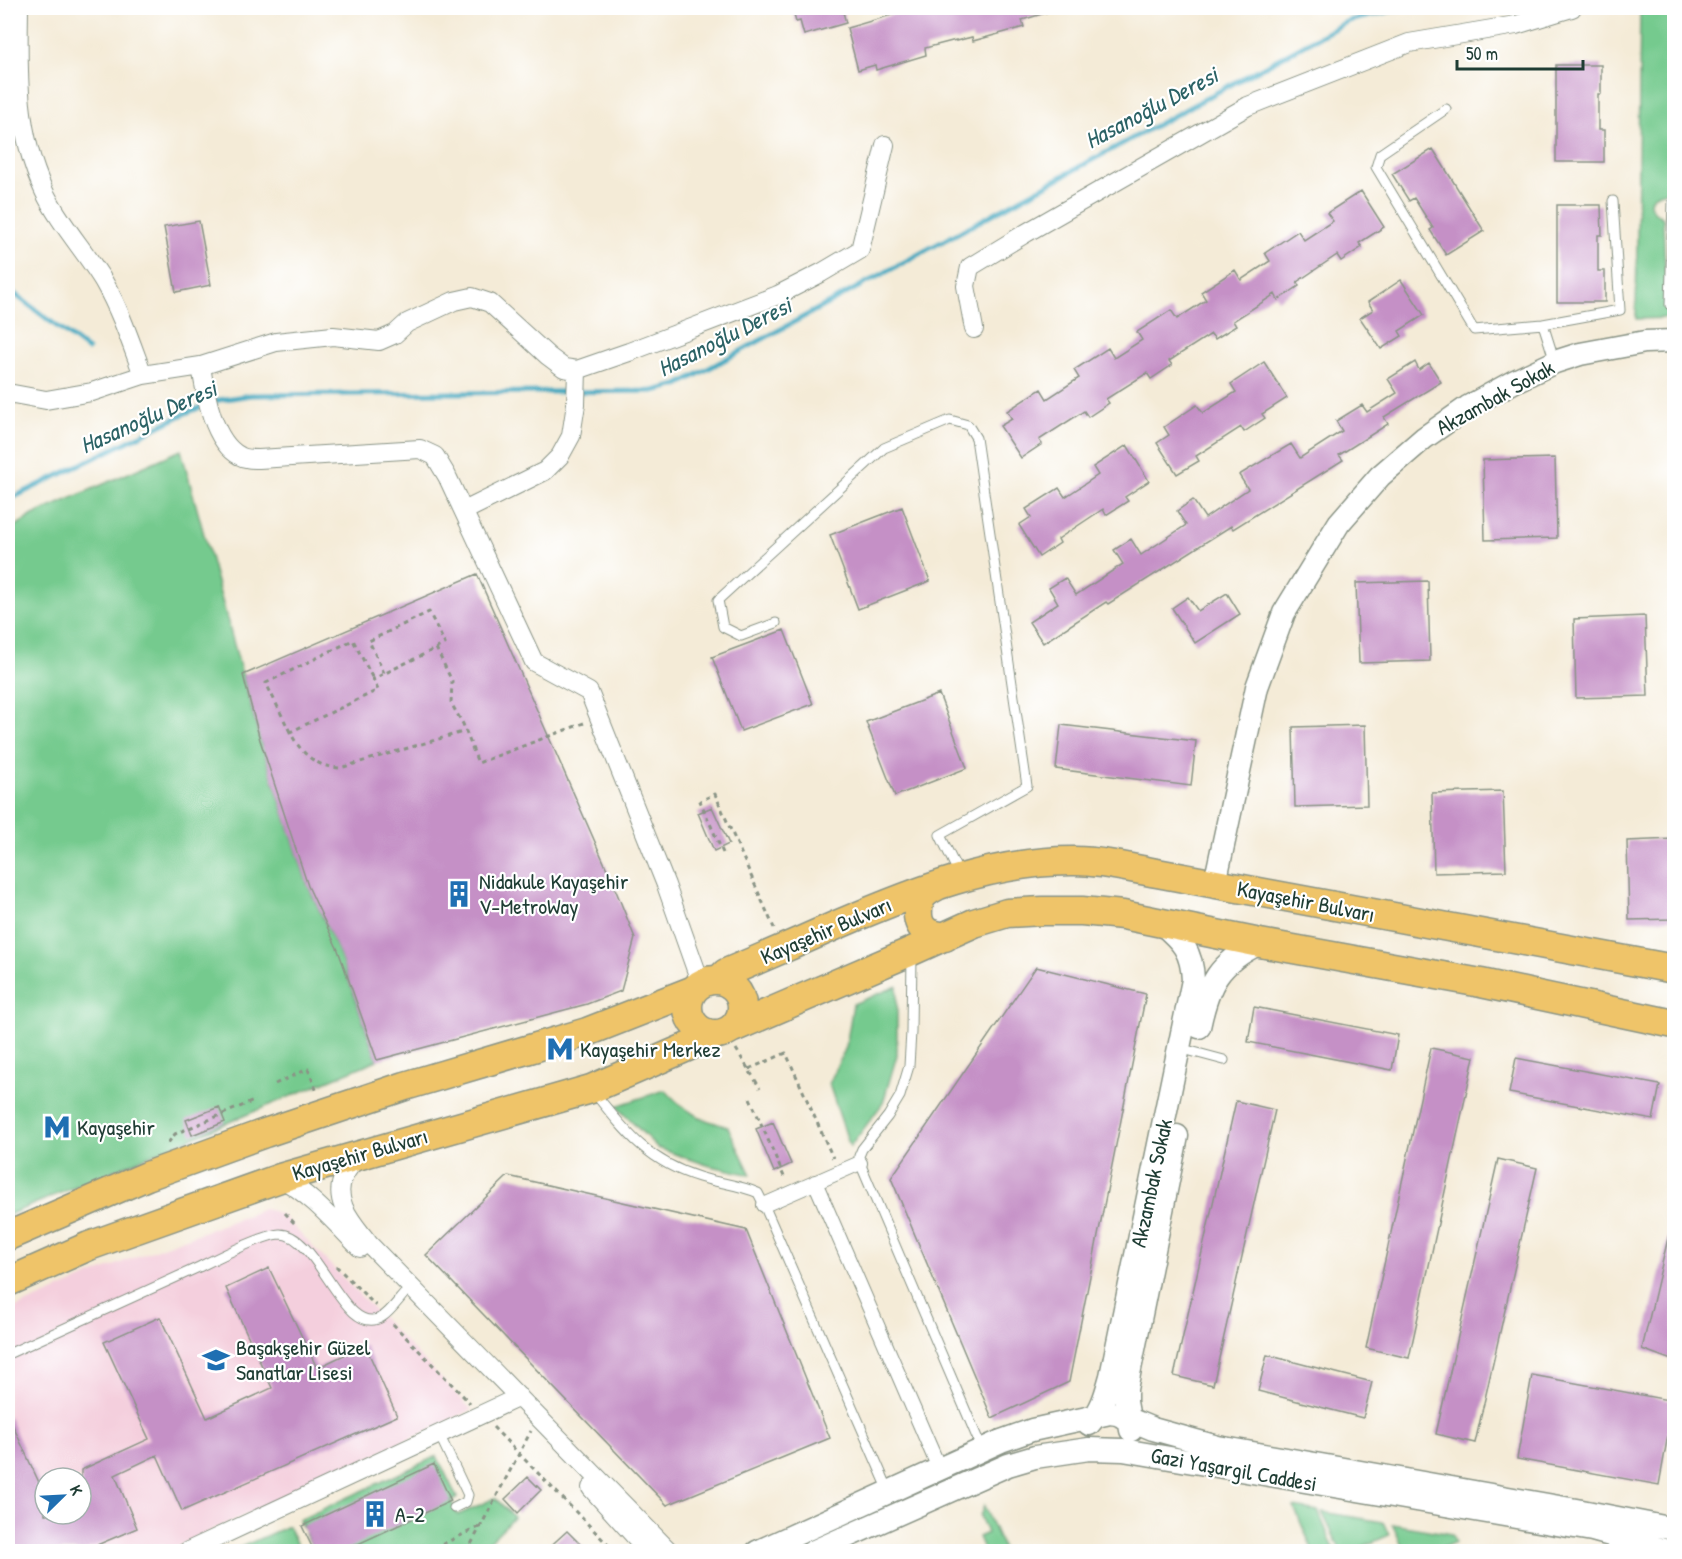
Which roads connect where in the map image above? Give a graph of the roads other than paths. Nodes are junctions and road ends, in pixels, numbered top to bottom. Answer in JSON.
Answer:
{"nodes":[{"id":1,"x":19,"y":8,"type":"edge"},
{"id":2,"x":1572,"y":8,"type":"edge"},
{"id":3,"x":1446,"y":109,"type":"dead end"},
{"id":4,"x":885,"y":145,"type":"dead end"},
{"id":5,"x":1613,"y":201,"type":"dead end"},
{"id":6,"x":1673,"y":202,"type":"dead end"},
{"id":7,"x":1674,"y":304,"type":"edge"},
{"id":8,"x":1544,"y":324,"type":"junction"},
{"id":9,"x":974,"y":329,"type":"dead end"},
{"id":10,"x":1674,"y":340,"type":"edge"},
{"id":11,"x":1555,"y":362,"type":"junction"},
{"id":12,"x":201,"y":366,"type":"junction"},
{"id":13,"x":143,"y":375,"type":"junction"},
{"id":14,"x":577,"y":378,"type":"junction"},
{"id":15,"x":8,"y":393,"type":"edge"},
{"id":16,"x":464,"y":511,"type":"junction"},
{"id":17,"x":776,"y":623,"type":"dead end"},
{"id":18,"x":949,"y":882,"type":"junction"},
{"id":19,"x":1215,"y":883,"type":"junction"},
{"id":20,"x":1161,"y":923,"type":"junction"},
{"id":21,"x":926,"y":938,"type":"junction"},
{"id":22,"x":1260,"y":943,"type":"junction"},
{"id":23,"x":1674,"y":969,"type":"edge"},
{"id":24,"x":705,"y":985,"type":"junction"},
{"id":25,"x":1674,"y":1024,"type":"edge"},
{"id":26,"x":725,"y":1031,"type":"junction"},
{"id":27,"x":1186,"y":1050,"type":"junction"},
{"id":28,"x":1224,"y":1060,"type":"dead end"},
{"id":29,"x":591,"y":1089,"type":"junction"},
{"id":30,"x":359,"y":1154,"type":"junction"},
{"id":31,"x":860,"y":1163,"type":"junction"},
{"id":32,"x":280,"y":1178,"type":"junction"},
{"id":33,"x":815,"y":1182,"type":"junction"},
{"id":34,"x":765,"y":1205,"type":"junction"},
{"id":35,"x":8,"y":1236,"type":"edge"},
{"id":36,"x":8,"y":1282,"type":"edge"},
{"id":37,"x":404,"y":1294,"type":"junction"},
{"id":38,"x":8,"y":1354,"type":"edge"},
{"id":39,"x":514,"y":1399,"type":"junction"},
{"id":40,"x":1096,"y":1415,"type":"junction"},
{"id":41,"x":1128,"y":1419,"type":"junction"},
{"id":42,"x":439,"y":1434,"type":"junction"},
{"id":43,"x":982,"y":1449,"type":"junction"},
{"id":44,"x":1089,"y":1449,"type":"junction"},
{"id":45,"x":1123,"y":1450,"type":"junction"},
{"id":46,"x":939,"y":1468,"type":"junction"},
{"id":47,"x":991,"y":1473,"type":"junction"},
{"id":48,"x":889,"y":1491,"type":"junction"},
{"id":49,"x":1492,"y":1504,"type":"junction"},
{"id":50,"x":454,"y":1508,"type":"dead end"},
{"id":51,"x":1674,"y":1530,"type":"edge"},
{"id":52,"x":186,"y":1551,"type":"edge"},
{"id":53,"x":649,"y":1551,"type":"edge"},
{"id":54,"x":670,"y":1551,"type":"edge"},
{"id":55,"x":757,"y":1551,"type":"edge"},
{"id":56,"x":812,"y":1551,"type":"edge"},
{"id":57,"x":1671,"y":1551,"type":"edge"}],
"edges":[{"from":1,"to":13,"type":"street"},
{"from":2,"to":9,"type":"street"},
{"from":3,"to":8,"type":"lane"},
{"from":4,"to":14,"type":"street"},
{"from":5,"to":8,"type":"lane"},
{"from":6,"to":7,"type":"lane"},
{"from":8,"to":11,"type":"lane"},
{"from":10,"to":11,"type":"street","name":"Akzambak Sokak"},
{"from":11,"to":19,"type":"street","name":"Akzambak Sokak"},
{"from":12,"to":13,"type":"street"},
{"from":12,"to":14,"type":"street"},
{"from":12,"to":16,"type":"street"},
{"from":13,"to":15,"type":"street"},
{"from":14,"to":16,"type":"street"},
{"from":16,"to":24,"type":"street"},
{"from":17,"to":18,"type":"lane"},
{"from":18,"to":19,"type":"main road","name":"Kayaşehir Bulvarı"},
{"from":18,"to":21,"type":"main road","name":"Kayaşehir Bulvarı"},
{"from":18,"to":24,"type":"main road","name":"Kayaşehir Bulvarı"},
{"from":19,"to":23,"type":"main road","name":"Kayaşehir Bulvarı"},
{"from":20,"to":21,"type":"main road","name":"Kayaşehir Bulvarı"},
{"from":20,"to":22,"type":"main road","name":"Kayaşehir Bulvarı"},
{"from":20,"to":27,"type":"street","name":"Akzambak Sokak"},
{"from":21,"to":26,"type":"main road","name":"Kayaşehir Bulvarı"},
{"from":21,"to":31,"type":"lane"},
{"from":22,"to":25,"type":"main road","name":"Kayaşehir Bulvarı"},
{"from":22,"to":27,"type":"street","name":"Akzambak Sokak"},
{"from":24,"to":26,"type":"main road"},
{"from":24,"to":26,"type":"main road"},
{"from":24,"to":35,"type":"main road","name":"Kayaşehir Bulvarı"},
{"from":26,"to":29,"type":"main road","name":"Kayaşehir Bulvarı"},
{"from":27,"to":28,"type":"lane"},
{"from":27,"to":40,"type":"street","name":"Akzambak Sokak"},
{"from":27,"to":41,"type":"street","name":"Akzambak Sokak"},
{"from":29,"to":30,"type":"main road","name":"Kayaşehir Bulvarı"},
{"from":29,"to":34,"type":"lane"},
{"from":30,"to":32,"type":"main road","name":"Kayaşehir Bulvarı"},
{"from":30,"to":39,"type":"street"},
{"from":31,"to":33,"type":"street"},
{"from":31,"to":43,"type":"lane"},
{"from":32,"to":36,"type":"main road","name":"Kayaşehir Bulvarı"},
{"from":32,"to":37,"type":"street"},
{"from":33,"to":34,"type":"street"},
{"from":33,"to":46,"type":"street"},
{"from":34,"to":48,"type":"lane"},
{"from":37,"to":38,"type":"lane"},
{"from":37,"to":39,"type":"street"},
{"from":39,"to":42,"type":"street"},
{"from":39,"to":53,"type":"street"},
{"from":39,"to":54,"type":"street"},
{"from":40,"to":41,"type":"street"},
{"from":40,"to":43,"type":"street"},
{"from":40,"to":44,"type":"street","name":"Akzambak Sokak"},
{"from":41,"to":45,"type":"street","name":"Akzambak Sokak"},
{"from":41,"to":49,"type":"street"},
{"from":42,"to":50,"type":"lane"},
{"from":42,"to":52,"type":"street"},
{"from":43,"to":46,"type":"street"},
{"from":43,"to":47,"type":"street"},
{"from":44,"to":45,"type":"street","name":"Gazi Yaşargil Caddesi"},
{"from":44,"to":47,"type":"street","name":"Gazi Yaşargil Caddesi"},
{"from":45,"to":49,"type":"street","name":"Gazi Yaşargil Caddesi"},
{"from":46,"to":48,"type":"street"},
{"from":47,"to":56,"type":"street","name":"Gazi Yaşargil Caddesi"},
{"from":48,"to":55,"type":"street"},
{"from":49,"to":51,"type":"street"},
{"from":49,"to":57,"type":"street","name":"Gazi Yaşargil Caddesi"}]}
